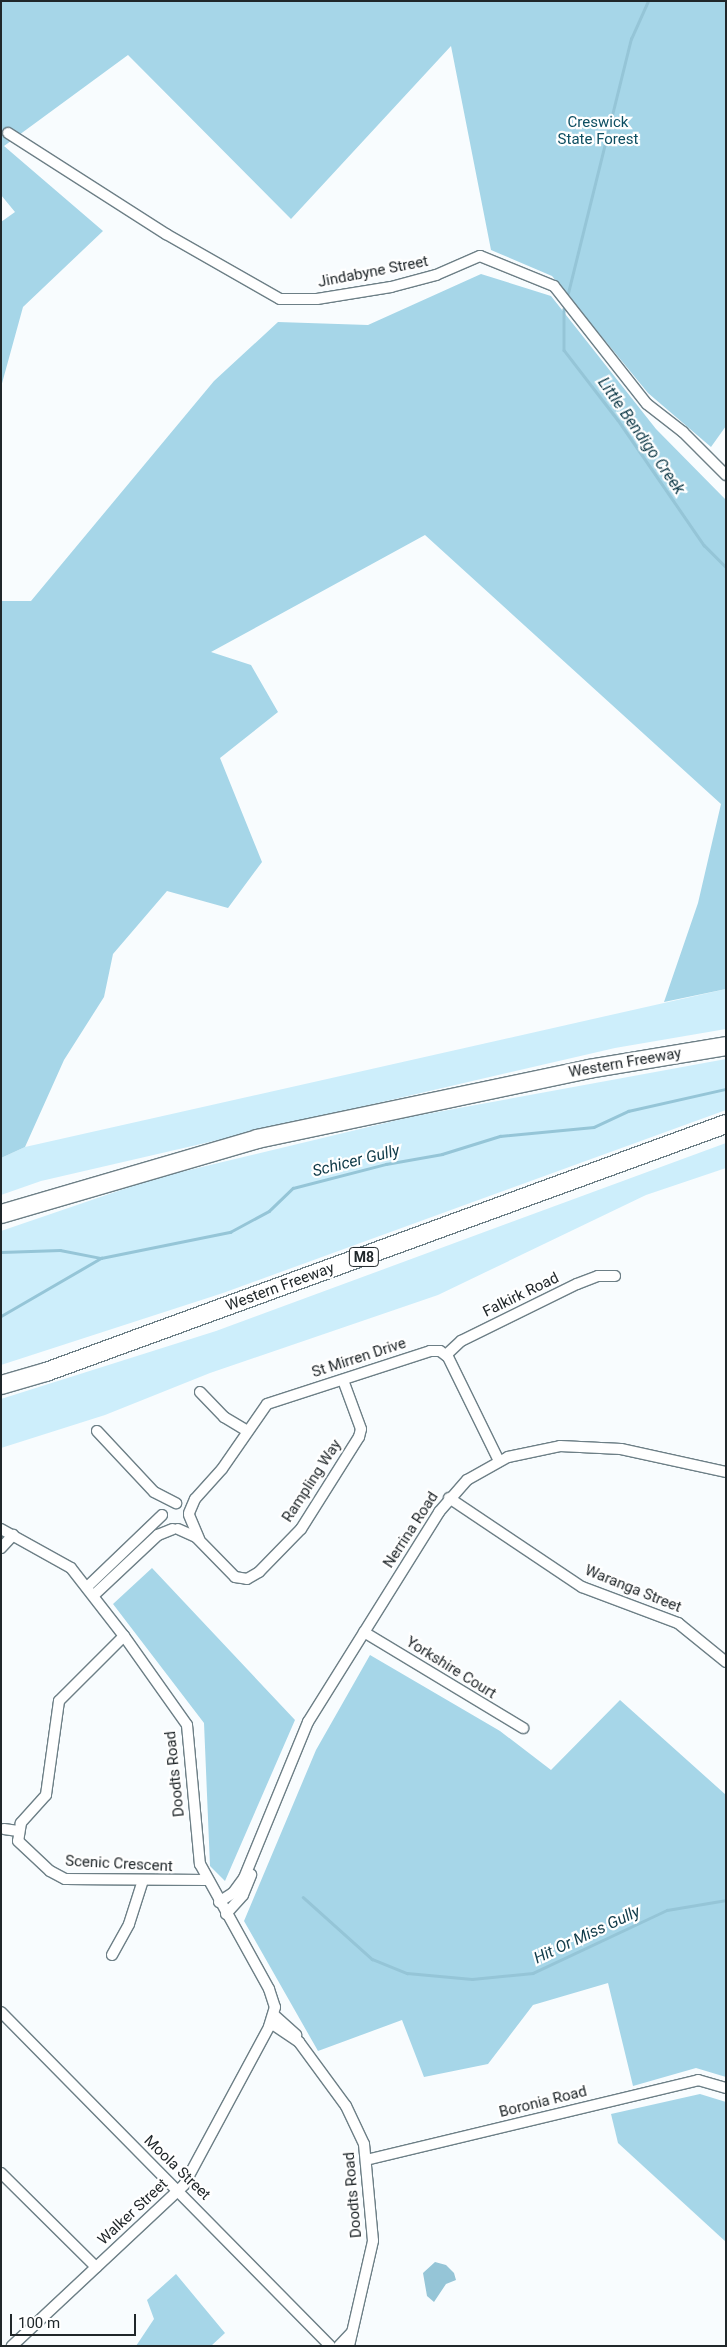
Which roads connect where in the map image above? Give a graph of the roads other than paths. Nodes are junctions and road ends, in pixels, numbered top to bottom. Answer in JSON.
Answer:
{"nodes":[{"id":1,"x":8,"y":133,"type":"dead end"},
{"id":2,"x":726,"y":475,"type":"edge"},
{"id":3,"x":726,"y":1046,"type":"edge"},
{"id":4,"x":726,"y":1124,"type":"edge"},
{"id":5,"x":1,"y":1214,"type":"edge"},
{"id":6,"x":615,"y":1276,"type":"dead end"},
{"id":7,"x":446,"y":1355,"type":"junction"},
{"id":8,"x":343,"y":1380,"type":"junction"},
{"id":9,"x":1,"y":1385,"type":"edge"},
{"id":10,"x":200,"y":1392,"type":"dead end"},
{"id":11,"x":97,"y":1431,"type":"dead end"},
{"id":12,"x":247,"y":1431,"type":"junction"},
{"id":13,"x":499,"y":1461,"type":"junction"},
{"id":14,"x":726,"y":1472,"type":"edge"},
{"id":15,"x":207,"y":1487,"type":"junction"},
{"id":16,"x":154,"y":1492,"type":"junction"},
{"id":17,"x":452,"y":1495,"type":"junction"},
{"id":18,"x":177,"y":1503,"type":"junction"},
{"id":19,"x":163,"y":1514,"type":"junction"},
{"id":20,"x":189,"y":1514,"type":"junction"},
{"id":21,"x":1,"y":1529,"type":"edge"},
{"id":22,"x":176,"y":1529,"type":"junction"},
{"id":23,"x":12,"y":1535,"type":"junction"},
{"id":24,"x":202,"y":1542,"type":"junction"},
{"id":25,"x":1,"y":1548,"type":"edge"},
{"id":26,"x":90,"y":1591,"type":"junction"},
{"id":27,"x":364,"y":1632,"type":"junction"},
{"id":28,"x":124,"y":1636,"type":"junction"},
{"id":29,"x":726,"y":1662,"type":"edge"},
{"id":30,"x":523,"y":1728,"type":"dead end"},
{"id":31,"x":4,"y":1829,"type":"dead end"},
{"id":32,"x":18,"y":1831,"type":"junction"},
{"id":33,"x":262,"y":1838,"type":"junction"},
{"id":34,"x":143,"y":1880,"type":"junction"},
{"id":35,"x":206,"y":1880,"type":"junction"},
{"id":36,"x":219,"y":1902,"type":"junction"},
{"id":37,"x":226,"y":1914,"type":"junction"},
{"id":38,"x":112,"y":1955,"type":"dead end"},
{"id":39,"x":1,"y":2012,"type":"edge"},
{"id":40,"x":272,"y":2019,"type":"junction"},
{"id":41,"x":726,"y":2088,"type":"edge"},
{"id":42,"x":366,"y":2160,"type":"junction"},
{"id":43,"x":1,"y":2173,"type":"edge"},
{"id":44,"x":178,"y":2192,"type":"junction"},
{"id":45,"x":96,"y":2267,"type":"junction"},
{"id":46,"x":354,"y":2326,"type":"junction"},
{"id":47,"x":12,"y":2346,"type":"edge"},
{"id":48,"x":330,"y":2346,"type":"edge"},
{"id":49,"x":339,"y":2346,"type":"edge"},
{"id":50,"x":349,"y":2346,"type":"edge"}],
"edges":[{"from":1,"to":2,"type":"street","name":"Jindabyne Street"},
{"from":3,"to":5,"type":"highway","name":"Western Freeway"},
{"from":4,"to":9,"type":"highway","name":"Western Freeway","number":"M8"},
{"from":6,"to":7,"type":"street","name":"Falkirk Road"},
{"from":7,"to":8,"type":"street","name":"St Mirren Drive"},
{"from":7,"to":13,"type":"street"},
{"from":8,"to":12,"type":"street","name":"St Mirren Drive"},
{"from":8,"to":24,"type":"street","name":"Rampling Way"},
{"from":10,"to":12,"type":"street"},
{"from":11,"to":16,"type":"street"},
{"from":12,"to":15,"type":"street","name":"St Mirren Drive"},
{"from":13,"to":14,"type":"street","name":"Nerrina Road"},
{"from":13,"to":17,"type":"street","name":"Nerrina Road"},
{"from":15,"to":18,"type":"street","name":"St Mirren Drive"},
{"from":15,"to":20,"type":"street","name":"St Mirren Drive"},
{"from":16,"to":18,"type":"street"},
{"from":16,"to":19,"type":"street"},
{"from":17,"to":27,"type":"street","name":"Nerrina Road"},
{"from":17,"to":29,"type":"street","name":"Waranga Street"},
{"from":18,"to":19,"type":"street"},
{"from":18,"to":20,"type":"street"},
{"from":19,"to":22,"type":"street"},
{"from":19,"to":26,"type":"street"},
{"from":20,"to":22,"type":"street"},
{"from":20,"to":24,"type":"street"},
{"from":21,"to":23,"type":"street","name":"Doodts Road"},
{"from":22,"to":24,"type":"street"},
{"from":22,"to":26,"type":"street"},
{"from":23,"to":25,"type":"street"},
{"from":23,"to":26,"type":"street","name":"Doodts Road"},
{"from":26,"to":28,"type":"street","name":"Doodts Road"},
{"from":27,"to":30,"type":"street","name":"Yorkshire Court"},
{"from":27,"to":33,"type":"street","name":"Nerrina Road"},
{"from":28,"to":32,"type":"street"},
{"from":28,"to":35,"type":"street","name":"Doodts Road"},
{"from":31,"to":32,"type":"street"},
{"from":32,"to":34,"type":"street","name":"Scenic Crescent"},
{"from":33,"to":36,"type":"street","name":"Nerrina Road"},
{"from":33,"to":37,"type":"street","name":"Nerrina Road"},
{"from":34,"to":35,"type":"street","name":"Scenic Crescent"},
{"from":34,"to":38,"type":"street"},
{"from":35,"to":36,"type":"street","name":"Doodts Road"},
{"from":36,"to":37,"type":"street","name":"Doodts Road"},
{"from":37,"to":40,"type":"street","name":"Doodts Road"},
{"from":39,"to":44,"type":"street","name":"Moola Street"},
{"from":40,"to":42,"type":"street","name":"Doodts Road"},
{"from":40,"to":44,"type":"street","name":"Walker Street"},
{"from":41,"to":42,"type":"street","name":"Boronia Road"},
{"from":42,"to":46,"type":"street","name":"Doodts Road"},
{"from":43,"to":45,"type":"street"},
{"from":44,"to":45,"type":"street","name":"Walker Street"},
{"from":44,"to":48,"type":"street","name":"Moola Street"},
{"from":45,"to":47,"type":"street","name":"Walker Street"},
{"from":46,"to":49,"type":"street","name":"Doodts Road"},
{"from":46,"to":50,"type":"street","name":"Doodts Road"}]}
